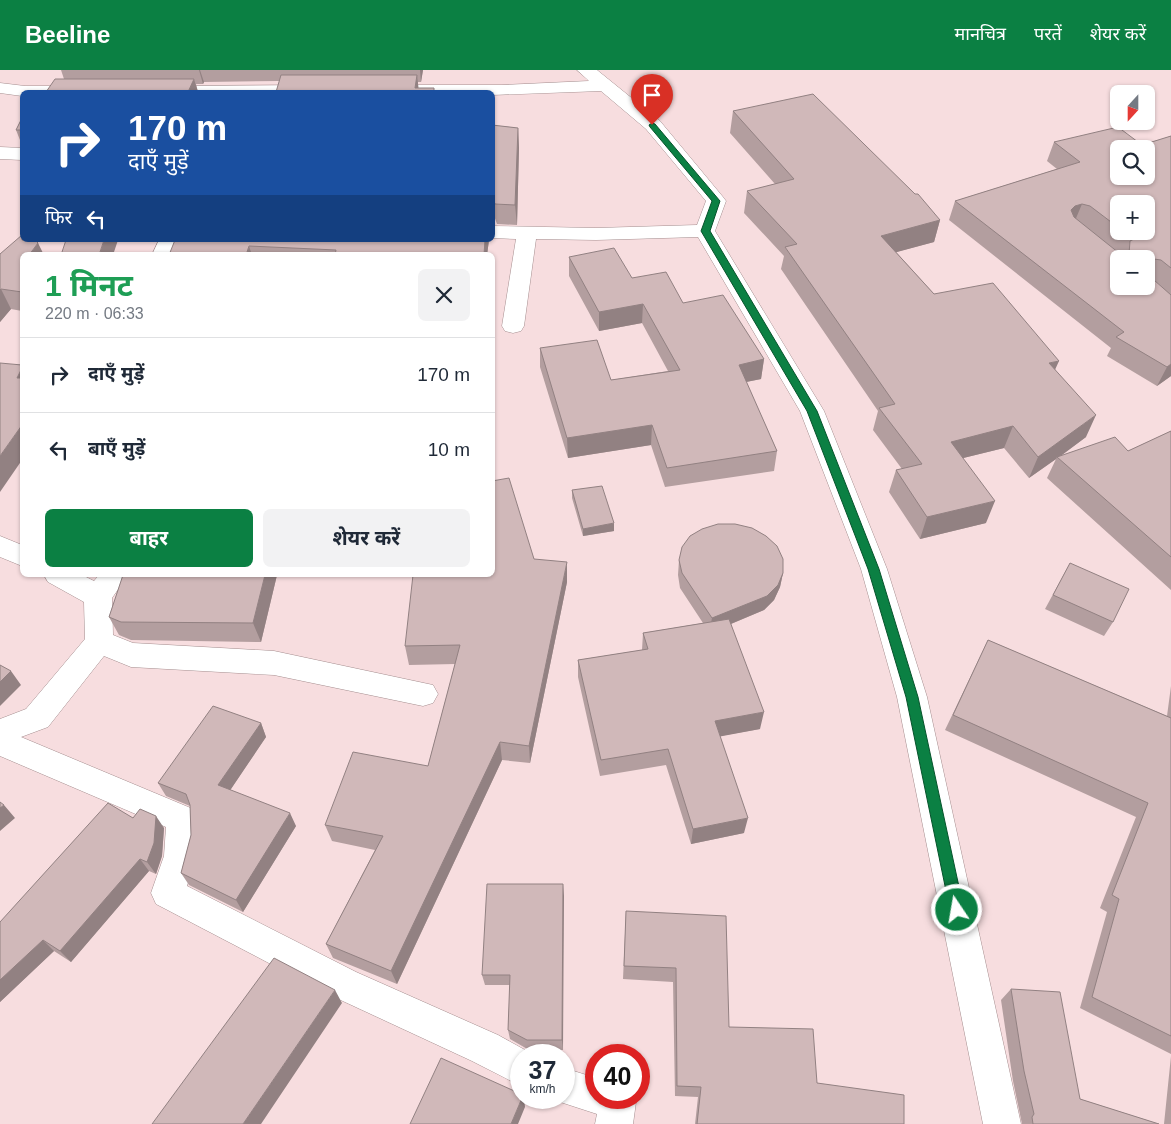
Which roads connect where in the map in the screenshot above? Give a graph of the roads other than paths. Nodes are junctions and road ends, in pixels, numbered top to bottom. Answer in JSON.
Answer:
{"nodes":[{"id":1,"x":6,"y":70,"type":"edge"},
{"id":2,"x":311,"y":70,"type":"edge"},
{"id":3,"x":0,"y":73,"type":"edge"},
{"id":4,"x":596,"y":78,"type":"edge"},
{"id":5,"x":0,"y":88,"type":"edge"},
{"id":6,"x":20,"y":90,"type":"edge"},
{"id":7,"x":306,"y":90,"type":"joint"},
{"id":8,"x":335,"y":90,"type":"edge"},
{"id":9,"x":384,"y":90,"type":"edge"},
{"id":10,"x":0,"y":153,"type":"edge"},
{"id":11,"x":20,"y":154,"type":"edge"},
{"id":12,"x":706,"y":231,"type":"junction"},
{"id":13,"x":495,"y":232,"type":"edge"},
{"id":14,"x":527,"y":233,"type":"junction"},
{"id":15,"x":512,"y":326,"type":"dead end"},
{"id":16,"x":0,"y":546,"type":"edge"},
{"id":17,"x":20,"y":555,"type":"edge"},
{"id":18,"x":68,"y":577,"type":"edge"},
{"id":19,"x":106,"y":585,"type":"edge"},
{"id":20,"x":99,"y":642,"type":"junction"},
{"id":21,"x":423,"y":694,"type":"dead end"},
{"id":22,"x":0,"y":732,"type":"edge"},
{"id":23,"x":0,"y":742,"type":"edge"},
{"id":24,"x":510,"y":1062,"type":"edge"},
{"id":25,"x":616,"y":1109,"type":"edge"},
{"id":26,"x":614,"y":1124,"type":"edge"},
{"id":27,"x":1002,"y":1124,"type":"edge"}],
"edges":[{"from":1,"to":3,"type":"street"},
{"from":2,"to":7,"type":"street"},
{"from":4,"to":9,"type":"street"},
{"from":4,"to":12,"type":"street"},
{"from":5,"to":6,"type":"street"},
{"from":7,"to":8,"type":"street"},
{"from":10,"to":11,"type":"street"},
{"from":12,"to":14,"type":"street"},
{"from":12,"to":27,"type":"street"},
{"from":13,"to":14,"type":"street"},
{"from":14,"to":15,"type":"street"},
{"from":16,"to":17,"type":"street"},
{"from":18,"to":19,"type":"street"},
{"from":19,"to":20,"type":"street"},
{"from":20,"to":21,"type":"street"},
{"from":20,"to":22,"type":"street"},
{"from":23,"to":24,"type":"street"},
{"from":25,"to":26,"type":"street"}]}
